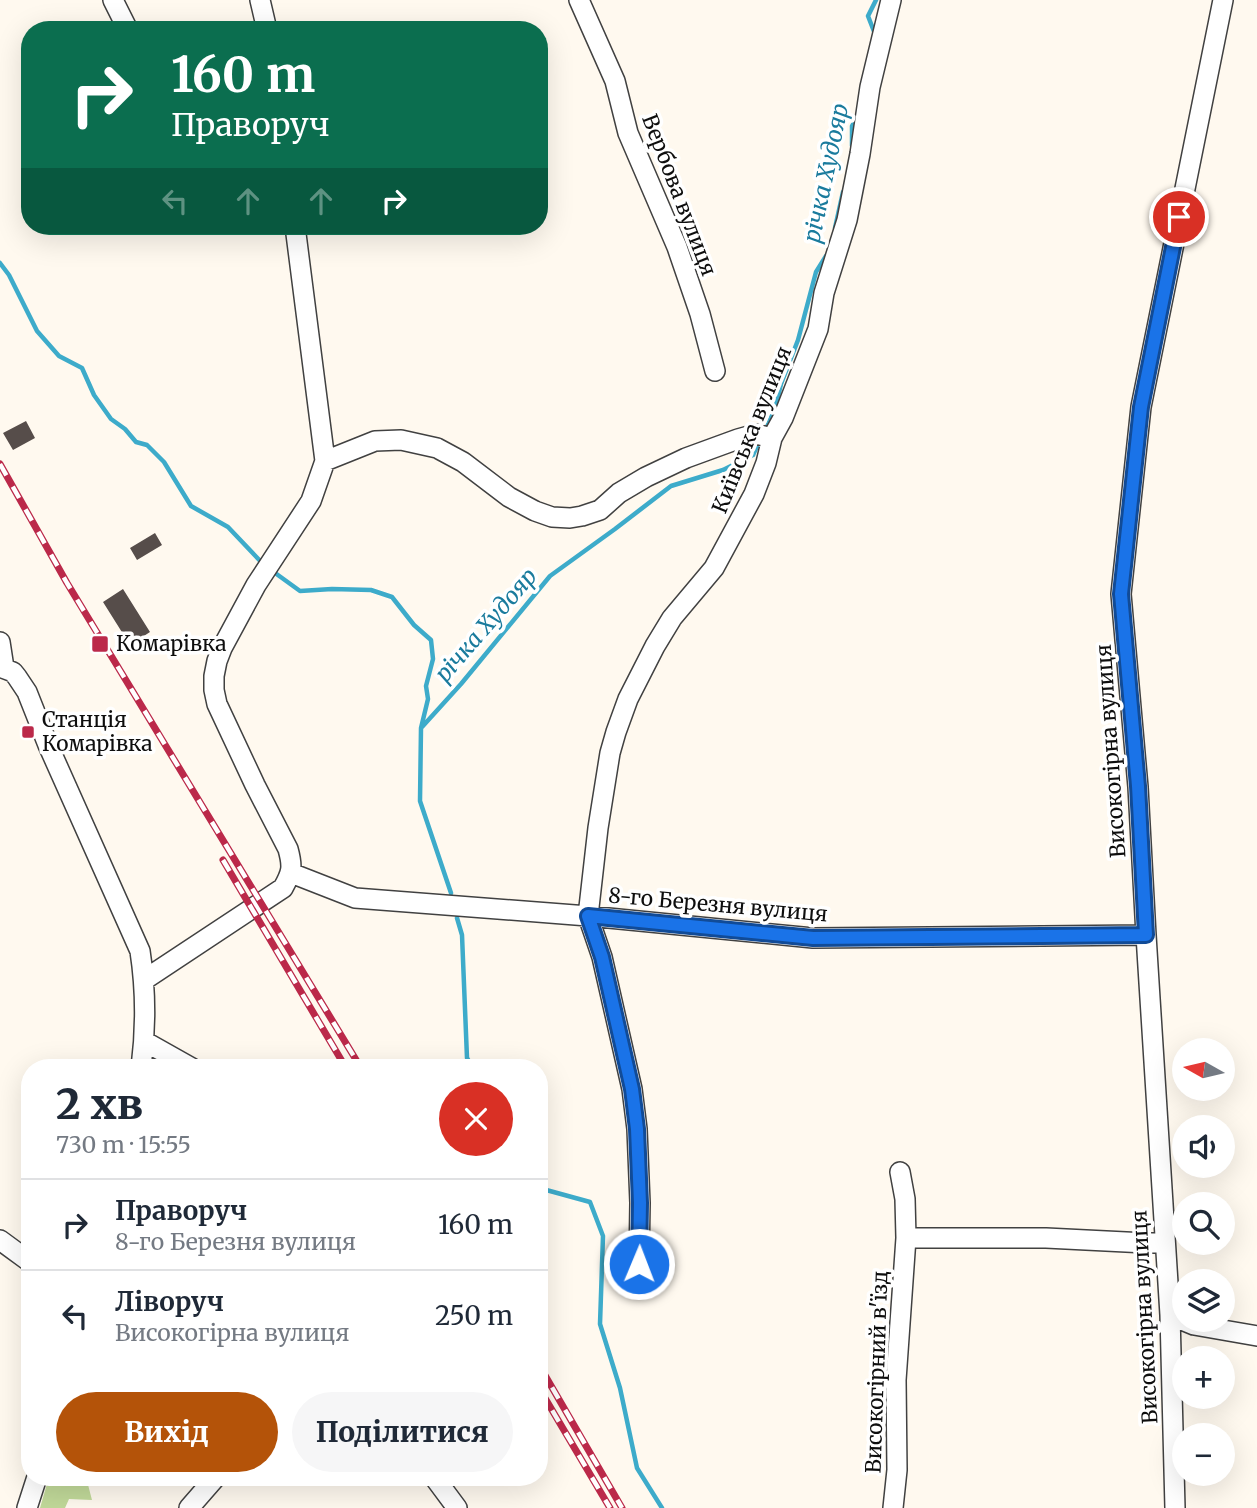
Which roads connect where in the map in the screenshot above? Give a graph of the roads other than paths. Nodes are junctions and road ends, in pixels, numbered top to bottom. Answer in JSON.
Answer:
{"nodes":[{"id":1,"x":113,"y":0,"type":"edge"},
{"id":2,"x":260,"y":0,"type":"edge"},
{"id":3,"x":579,"y":0,"type":"edge"},
{"id":4,"x":891,"y":0,"type":"edge"},
{"id":5,"x":1223,"y":0,"type":"edge"},
{"id":6,"x":124,"y":21,"type":"edge"},
{"id":7,"x":265,"y":21,"type":"edge"},
{"id":8,"x":296,"y":235,"type":"edge"},
{"id":9,"x":715,"y":371,"type":"dead end"},
{"id":10,"x":772,"y":438,"type":"junction"},
{"id":11,"x":325,"y":461,"type":"junction"},
{"id":12,"x":0,"y":642,"type":"edge"},
{"id":13,"x":2,"y":667,"type":"edge"},
{"id":14,"x":291,"y":873,"type":"junction"},
{"id":15,"x":588,"y":916,"type":"junction"},
{"id":16,"x":1146,"y":935,"type":"junction"},
{"id":17,"x":144,"y":980,"type":"junction"},
{"id":18,"x":144,"y":1041,"type":"junction"},
{"id":19,"x":142,"y":1059,"type":"edge"},
{"id":20,"x":176,"y":1059,"type":"edge"},
{"id":21,"x":900,"y":1172,"type":"dead end"},
{"id":22,"x":906,"y":1238,"type":"junction"},
{"id":23,"x":0,"y":1240,"type":"edge"},
{"id":24,"x":1165,"y":1242,"type":"junction"},
{"id":25,"x":21,"y":1255,"type":"edge"},
{"id":26,"x":639,"y":1264,"type":"dead end"},
{"id":27,"x":1170,"y":1315,"type":"junction"},
{"id":28,"x":1257,"y":1336,"type":"edge"},
{"id":29,"x":34,"y":1486,"type":"edge"},
{"id":30,"x":208,"y":1486,"type":"edge"},
{"id":31,"x":441,"y":1486,"type":"edge"},
{"id":32,"x":27,"y":1508,"type":"edge"},
{"id":33,"x":189,"y":1508,"type":"edge"},
{"id":34,"x":457,"y":1508,"type":"edge"},
{"id":35,"x":893,"y":1508,"type":"edge"},
{"id":36,"x":1175,"y":1508,"type":"edge"}],
"edges":[{"from":1,"to":6,"type":"street"},
{"from":2,"to":7,"type":"street"},
{"from":3,"to":9,"type":"street","name":"Вербова вулиця"},
{"from":4,"to":10,"type":"street","name":"Київська вулиця"},
{"from":5,"to":16,"type":"street","name":"Високогірна вулиця"},
{"from":8,"to":11,"type":"street"},
{"from":10,"to":11,"type":"street"},
{"from":10,"to":15,"type":"street","name":"Київська вулиця"},
{"from":11,"to":14,"type":"street"},
{"from":12,"to":13,"type":"street"},
{"from":13,"to":17,"type":"street"},
{"from":14,"to":15,"type":"street","name":"8-го Березня вулиця"},
{"from":14,"to":17,"type":"street"},
{"from":15,"to":16,"type":"street","name":"8-го Березня вулиця"},
{"from":15,"to":26,"type":"street","name":"Київська вулиця"},
{"from":16,"to":24,"type":"street","name":"Високогірна вулиця"},
{"from":17,"to":18,"type":"street"},
{"from":18,"to":19,"type":"street"},
{"from":18,"to":20,"type":"street"},
{"from":21,"to":22,"type":"street","name":"Високогірний в'їзд"},
{"from":22,"to":24,"type":"street"},
{"from":22,"to":35,"type":"street","name":"Високогірний в'їзд"},
{"from":23,"to":25,"type":"street"},
{"from":24,"to":27,"type":"street","name":"Високогірна вулиця"},
{"from":27,"to":28,"type":"street"},
{"from":27,"to":36,"type":"street","name":"Високогірна вулиця"},
{"from":29,"to":32,"type":"street"},
{"from":30,"to":33,"type":"street"},
{"from":31,"to":34,"type":"street"}]}
